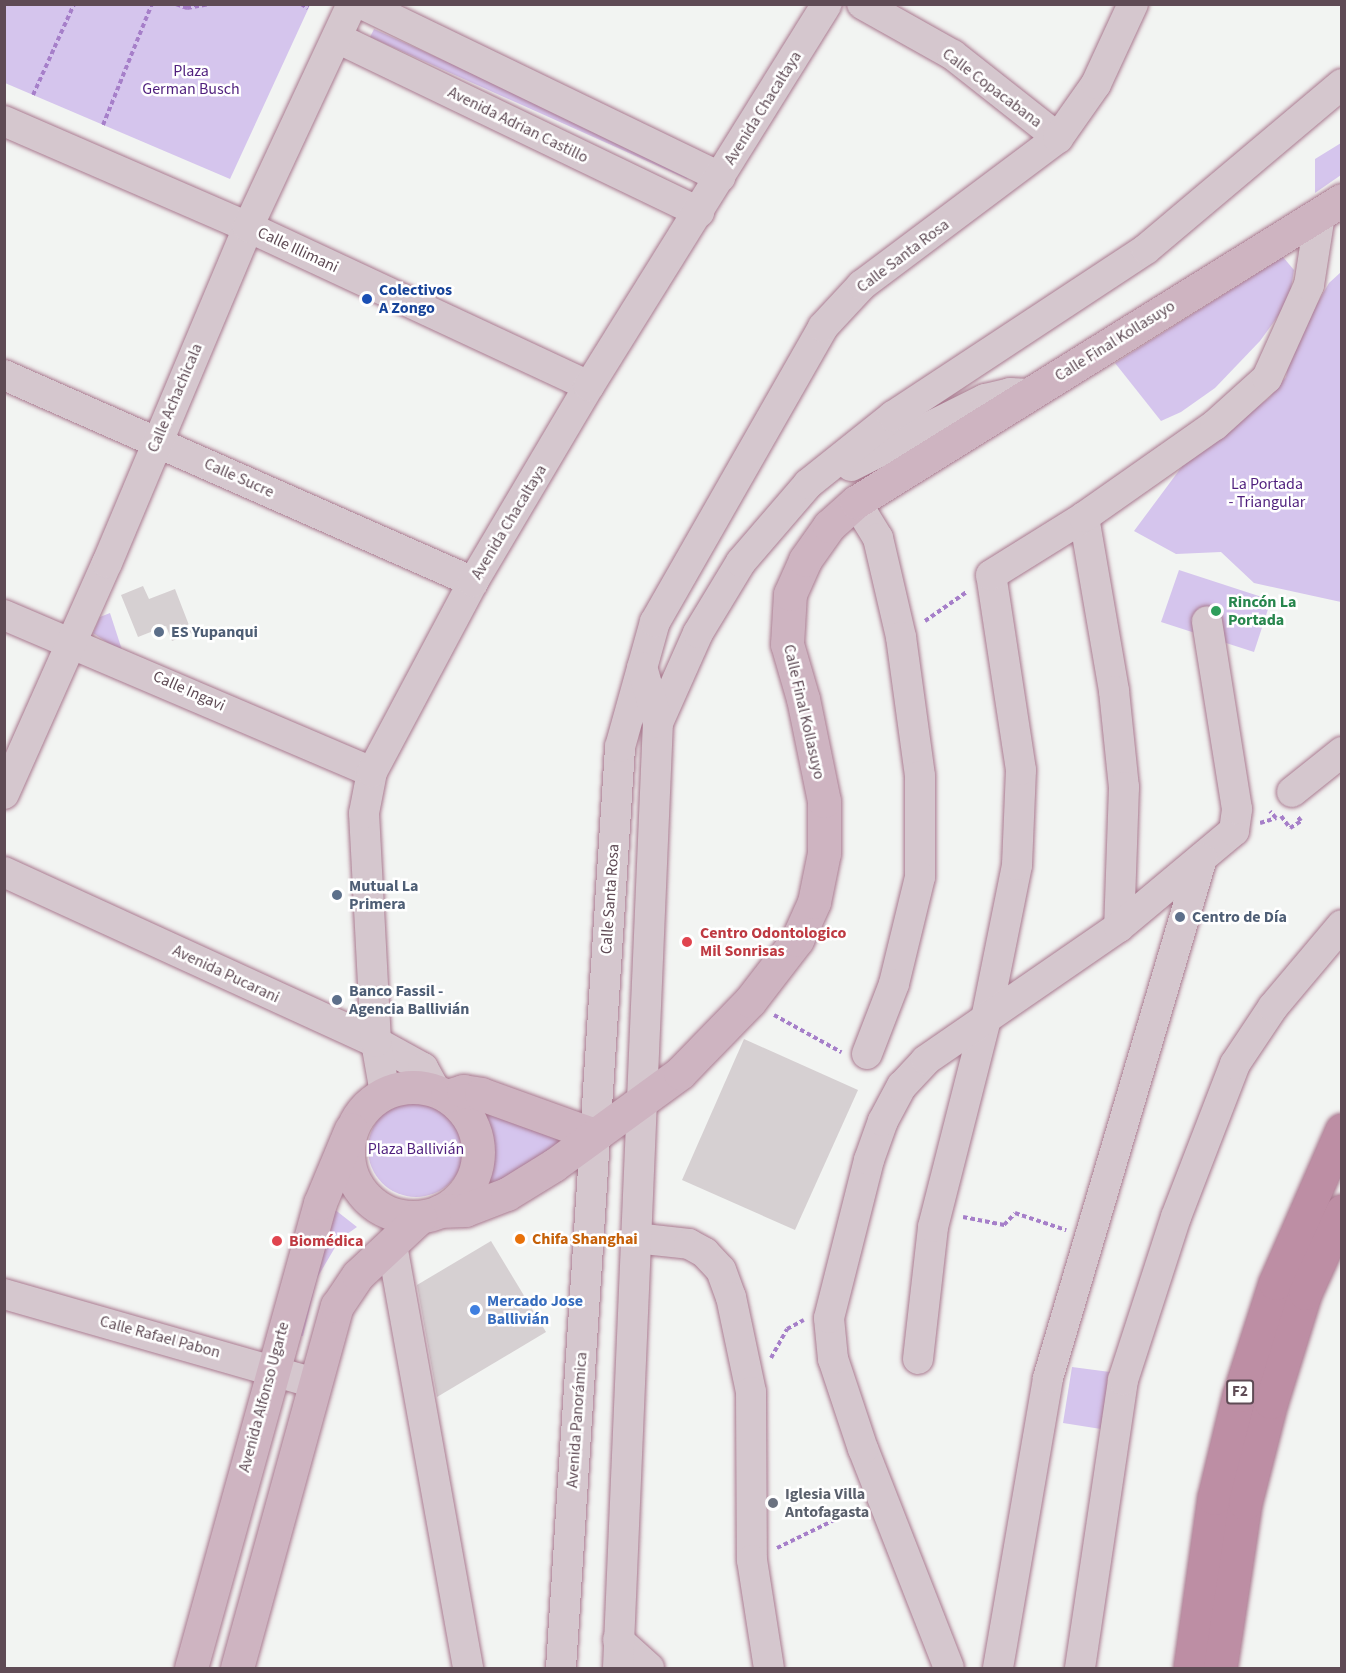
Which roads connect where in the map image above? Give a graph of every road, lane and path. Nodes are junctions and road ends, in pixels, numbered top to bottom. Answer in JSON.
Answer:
{"nodes":[{"id":1,"x":74,"y":4,"type":"edge"},
{"id":2,"x":152,"y":4,"type":"edge"},
{"id":3,"x":176,"y":4,"type":"edge"},
{"id":4,"x":210,"y":4,"type":"edge"},
{"id":5,"x":301,"y":4,"type":"edge"},
{"id":6,"x":352,"y":4,"type":"edge"},
{"id":7,"x":362,"y":4,"type":"edge"},
{"id":8,"x":827,"y":4,"type":"edge"},
{"id":9,"x":862,"y":4,"type":"edge"},
{"id":10,"x":1133,"y":4,"type":"edge"},
{"id":11,"x":308,"y":8,"type":"dead end"},
{"id":12,"x":338,"y":38,"type":"junction"},
{"id":13,"x":1341,"y":84,"type":"edge"},
{"id":14,"x":33,"y":95,"type":"dead end"},
{"id":15,"x":4,"y":121,"type":"edge"},
{"id":16,"x":103,"y":125,"type":"dead end"},
{"id":17,"x":1058,"y":138,"type":"junction"},
{"id":18,"x":720,"y":177,"type":"junction"},
{"id":19,"x":1331,"y":208,"type":"edge"},
{"id":20,"x":699,"y":212,"type":"junction"},
{"id":21,"x":248,"y":227,"type":"junction"},
{"id":22,"x":4,"y":375,"type":"edge"},
{"id":23,"x":590,"y":386,"type":"junction"},
{"id":24,"x":1030,"y":394,"type":"junction"},
{"id":25,"x":156,"y":441,"type":"junction"},
{"id":26,"x":808,"y":484,"type":"junction"},
{"id":27,"x":856,"y":502,"type":"junction"},
{"id":28,"x":1084,"y":518,"type":"junction"},
{"id":29,"x":991,"y":575,"type":"junction"},
{"id":30,"x":473,"y":582,"type":"junction"},
{"id":31,"x":4,"y":615,"type":"edge"},
{"id":32,"x":1207,"y":621,"type":"dead end"},
{"id":33,"x":901,"y":637,"type":"junction"},
{"id":34,"x":70,"y":643,"type":"junction"},
{"id":35,"x":642,"y":667,"type":"junction"},
{"id":36,"x":658,"y":723,"type":"junction"},
{"id":37,"x":1341,"y":752,"type":"edge"},
{"id":38,"x":372,"y":772,"type":"junction"},
{"id":39,"x":1292,"y":792,"type":"dead end"},
{"id":40,"x":4,"y":794,"type":"edge"},
{"id":41,"x":1202,"y":858,"type":"junction"},
{"id":42,"x":4,"y":872,"type":"edge"},
{"id":43,"x":1341,"y":925,"type":"edge"},
{"id":44,"x":1119,"y":927,"type":"junction"},
{"id":45,"x":750,"y":1001,"type":"junction"},
{"id":46,"x":986,"y":1018,"type":"junction"},
{"id":47,"x":376,"y":1042,"type":"junction"},
{"id":48,"x":859,"y":1057,"type":"joint"},
{"id":49,"x":385,"y":1093,"type":"junction"},
{"id":50,"x":441,"y":1093,"type":"junction"},
{"id":51,"x":640,"y":1101,"type":"junction"},
{"id":52,"x":351,"y":1130,"type":"junction"},
{"id":53,"x":1341,"y":1130,"type":"edge"},
{"id":54,"x":594,"y":1135,"type":"junction"},
{"id":55,"x":1341,"y":1210,"type":"edge"},
{"id":56,"x":937,"y":1211,"type":"junction"},
{"id":57,"x":430,"y":1214,"type":"junction"},
{"id":58,"x":635,"y":1238,"type":"junction"},
{"id":59,"x":1090,"y":1238,"type":"junction"},
{"id":60,"x":392,"y":1245,"type":"junction"},
{"id":61,"x":4,"y":1294,"type":"edge"},
{"id":62,"x":833,"y":1304,"type":"junction"},
{"id":63,"x":918,"y":1359,"type":"dead end"},
{"id":64,"x":271,"y":1368,"type":"junction"},
{"id":65,"x":314,"y":1383,"type":"junction"},
{"id":66,"x":751,"y":1392,"type":"junction"},
{"id":67,"x":881,"y":1497,"type":"junction"},
{"id":68,"x":752,"y":1560,"type":"junction"},
{"id":69,"x":618,"y":1654,"type":"edge"},
{"id":70,"x":191,"y":1668,"type":"edge"},
{"id":71,"x":237,"y":1668,"type":"edge"},
{"id":72,"x":468,"y":1668,"type":"edge"},
{"id":73,"x":561,"y":1668,"type":"edge"},
{"id":74,"x":649,"y":1668,"type":"edge"},
{"id":75,"x":769,"y":1668,"type":"edge"},
{"id":76,"x":949,"y":1668,"type":"edge"},
{"id":77,"x":998,"y":1668,"type":"edge"},
{"id":78,"x":1080,"y":1668,"type":"edge"},
{"id":79,"x":1190,"y":1668,"type":"edge"},
{"id":80,"x":1220,"y":1668,"type":"edge"}],
"edges":[{"from":1,"to":14,"type":"path"},
{"from":2,"to":16,"type":"path"},
{"from":3,"to":4,"type":"path"},
{"from":5,"to":11,"type":"path"},
{"from":6,"to":12,"type":"street","name":"Calle Achachicala"},
{"from":7,"to":18,"type":"street"},
{"from":8,"to":18,"type":"street","name":"Avenida Chacaltaya"},
{"from":9,"to":17,"type":"street","name":"Calle Copacabana"},
{"from":10,"to":17,"type":"street","name":"Calle Santa Rosa"},
{"from":12,"to":20,"type":"street","name":"Avenida Adrian Castillo"},
{"from":12,"to":21,"type":"street","name":"Calle Achachicala"},
{"from":13,"to":26,"type":"street"},
{"from":15,"to":21,"type":"street","name":"Calle Illimani"},
{"from":17,"to":35,"type":"street","name":"Calle Santa Rosa"},
{"from":18,"to":20,"type":"street","name":"Avenida Chacaltaya"},
{"from":19,"to":24,"type":"main road","name":"Calle Final Kollasuyo"},
{"from":19,"to":28,"type":"street"},
{"from":20,"to":23,"type":"street","name":"Avenida Chacaltaya"},
{"from":21,"to":23,"type":"street","name":"Calle Illimani"},
{"from":21,"to":25,"type":"street","name":"Calle Achachicala"},
{"from":22,"to":25,"type":"street","name":"Calle Sucre"},
{"from":23,"to":30,"type":"street","name":"Avenida Chacaltaya"},
{"from":24,"to":26,"type":"street"},
{"from":24,"to":27,"type":"main road","name":"Calle Final Kollasuyo"},
{"from":25,"to":30,"type":"street","name":"Calle Sucre"},
{"from":25,"to":34,"type":"street","name":"Calle Achachicala"},
{"from":26,"to":36,"type":"street"},
{"from":27,"to":33,"type":"street"},
{"from":27,"to":45,"type":"main road","name":"Calle Final Kollasuyo"},
{"from":28,"to":29,"type":"street"},
{"from":28,"to":44,"type":"street"},
{"from":29,"to":33,"type":"path"},
{"from":29,"to":46,"type":"street"},
{"from":30,"to":38,"type":"street","name":"Avenida Chacaltaya"},
{"from":31,"to":34,"type":"street","name":"Calle Ingavi"},
{"from":32,"to":41,"type":"street"},
{"from":33,"to":48,"type":"street"},
{"from":34,"to":38,"type":"street","name":"Calle Ingavi"},
{"from":34,"to":40,"type":"street","name":"Calle Achachicala"},
{"from":35,"to":36,"type":"street"},
{"from":35,"to":54,"type":"street","name":"Calle Santa Rosa"},
{"from":36,"to":51,"type":"street"},
{"from":37,"to":39,"type":"street"},
{"from":38,"to":47,"type":"street","name":"Avenida Chacaltaya"},
{"from":41,"to":44,"type":"street"},
{"from":41,"to":59,"type":"street"},
{"from":42,"to":47,"type":"street","name":"Avenida Pucarani"},
{"from":43,"to":78,"type":"street"},
{"from":44,"to":46,"type":"street"},
{"from":45,"to":48,"type":"path"},
{"from":45,"to":51,"type":"main road","name":"Calle Final Kollasuyo"},
{"from":46,"to":56,"type":"street"},
{"from":46,"to":62,"type":"street"},
{"from":47,"to":49,"type":"street","name":"Avenida Chacaltaya"},
{"from":47,"to":50,"type":"street","name":"Avenida Pucarani"},
{"from":49,"to":50,"type":"main road"},
{"from":49,"to":52,"type":"main road"},
{"from":50,"to":54,"type":"main road"},
{"from":50,"to":57,"type":"main road"},
{"from":51,"to":54,"type":"main road","name":"Calle Final Kollasuyo"},
{"from":51,"to":58,"type":"street"},
{"from":52,"to":57,"type":"main road"},
{"from":52,"to":64,"type":"main road","name":"Avenida Alfonso Ugarte"},
{"from":53,"to":79,"type":"highway","number":"F2"},
{"from":54,"to":57,"type":"main road","name":"Calle Final Kollasuyo"},
{"from":54,"to":73,"type":"street","name":"Avenida Panorámica"},
{"from":55,"to":80,"type":"highway","number":"F2"},
{"from":56,"to":59,"type":"path"},
{"from":56,"to":63,"type":"street"},
{"from":57,"to":60,"type":"main road"},
{"from":58,"to":66,"type":"street"},
{"from":58,"to":69,"type":"street"},
{"from":59,"to":77,"type":"street"},
{"from":60,"to":65,"type":"main road"},
{"from":60,"to":72,"type":"street"},
{"from":61,"to":64,"type":"street","name":"Calle Rafael Pabon"},
{"from":62,"to":66,"type":"path"},
{"from":62,"to":67,"type":"street"},
{"from":64,"to":65,"type":"street","name":"Calle Rafael Pabon"},
{"from":64,"to":70,"type":"main road","name":"Avenida Alfonso Ugarte"},
{"from":65,"to":71,"type":"main road"},
{"from":66,"to":68,"type":"street"},
{"from":67,"to":68,"type":"path"},
{"from":67,"to":76,"type":"street"},
{"from":68,"to":75,"type":"street"},
{"from":69,"to":74,"type":"street"}]}
